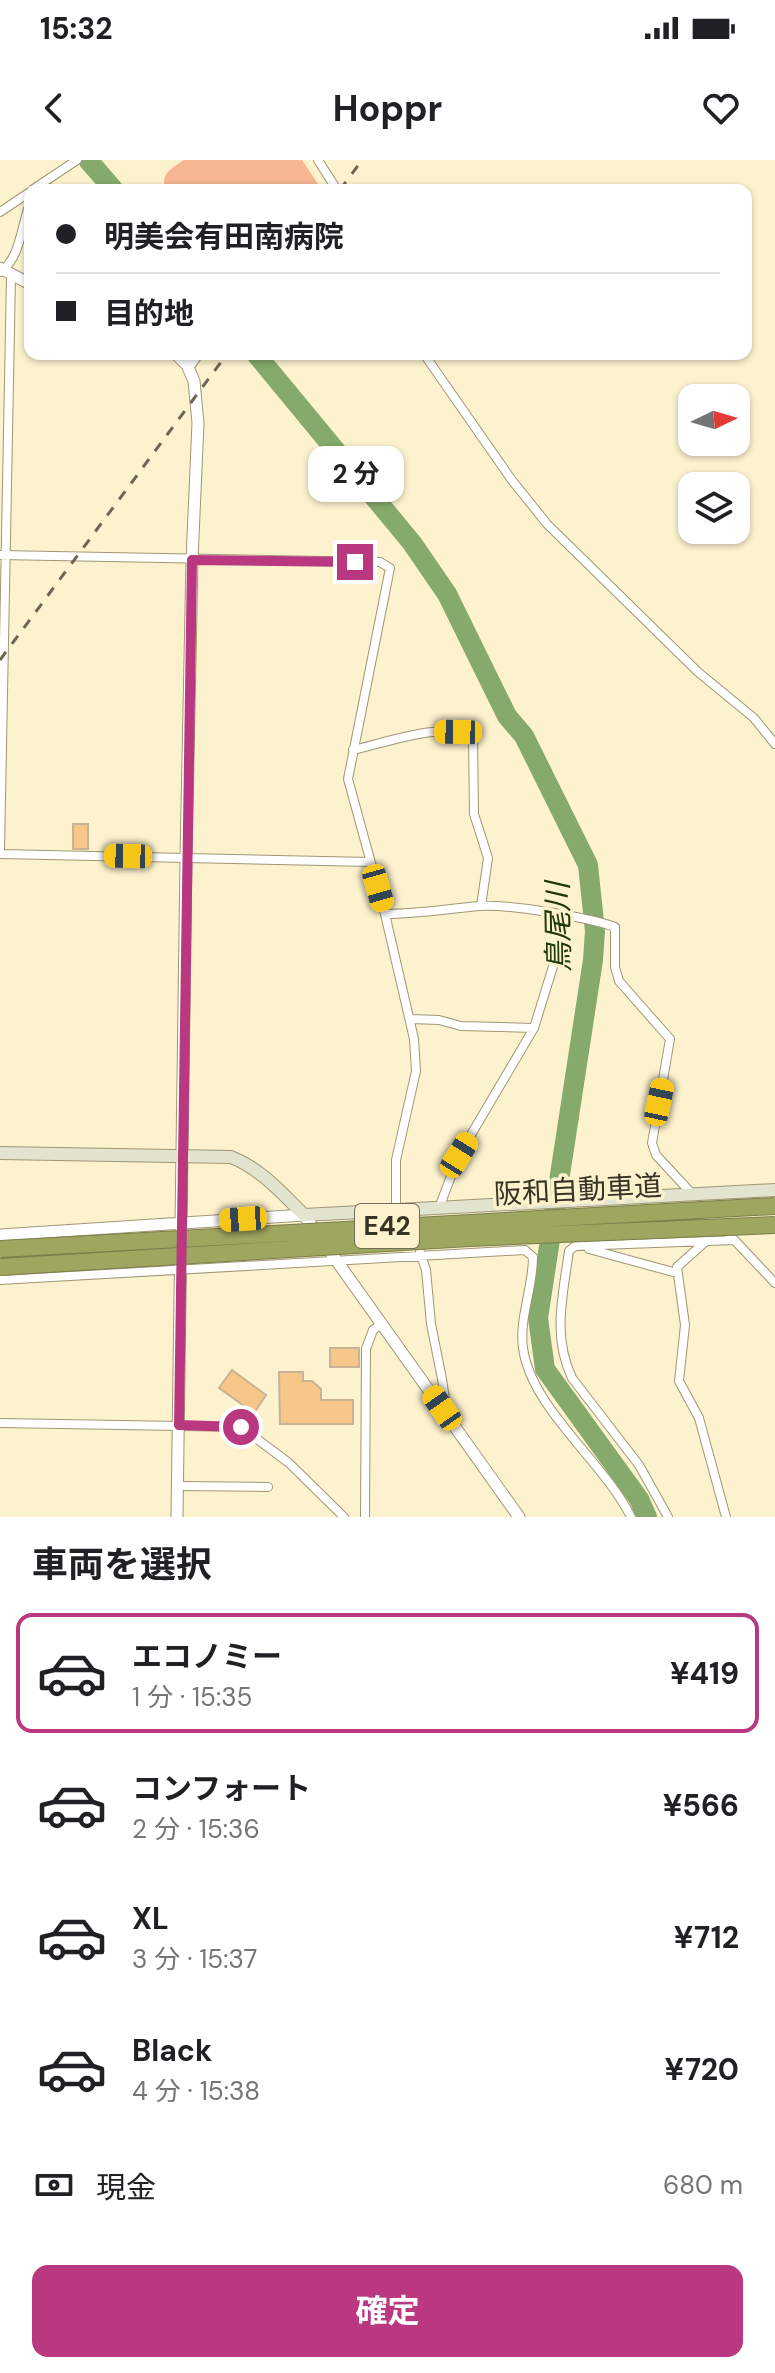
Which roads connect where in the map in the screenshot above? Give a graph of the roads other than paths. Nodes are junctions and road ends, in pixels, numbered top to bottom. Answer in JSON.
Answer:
{"nodes":[{"id":1,"x":77,"y":160,"type":"edge"},
{"id":2,"x":318,"y":160,"type":"edge"},
{"id":3,"x":43,"y":184,"type":"edge"},
{"id":4,"x":333,"y":184,"type":"edge"},
{"id":5,"x":24,"y":197,"type":"edge"},
{"id":6,"x":0,"y":212,"type":"edge"},
{"id":7,"x":24,"y":228,"type":"edge"},
{"id":8,"x":3,"y":272,"type":"edge"},
{"id":9,"x":24,"y":281,"type":"edge"},
{"id":10,"x":182,"y":360,"type":"edge"},
{"id":11,"x":195,"y":360,"type":"edge"},
{"id":12,"x":428,"y":360,"type":"edge"},
{"id":13,"x":189,"y":368,"type":"junction"},
{"id":14,"x":3,"y":555,"type":"edge"},
{"id":15,"x":192,"y":560,"type":"junction"},
{"id":16,"x":775,"y":744,"type":"edge"},
{"id":17,"x":353,"y":750,"type":"junction"},
{"id":18,"x":0,"y":853,"type":"edge"},
{"id":19,"x":186,"y":858,"type":"junction"},
{"id":20,"x":370,"y":862,"type":"junction"},
{"id":21,"x":481,"y":906,"type":"junction"},
{"id":22,"x":385,"y":914,"type":"junction"},
{"id":23,"x":564,"y":916,"type":"junction"},
{"id":24,"x":411,"y":1019,"type":"junction"},
{"id":25,"x":534,"y":1028,"type":"junction"},
{"id":26,"x":0,"y":1153,"type":"edge"},
{"id":27,"x":183,"y":1155,"type":"junction"},
{"id":28,"x":775,"y":1190,"type":"edge"},
{"id":29,"x":693,"y":1194,"type":"junction"},
{"id":30,"x":775,"y":1206,"type":"edge"},
{"id":31,"x":439,"y":1208,"type":"junction"},
{"id":32,"x":415,"y":1209,"type":"junction"},
{"id":33,"x":396,"y":1210,"type":"junction"},
{"id":34,"x":304,"y":1215,"type":"junction"},
{"id":35,"x":182,"y":1223,"type":"junction"},
{"id":36,"x":775,"y":1225,"type":"edge"},
{"id":37,"x":0,"y":1235,"type":"edge"},
{"id":38,"x":734,"y":1240,"type":"junction"},
{"id":39,"x":706,"y":1241,"type":"junction"},
{"id":40,"x":585,"y":1246,"type":"junction"},
{"id":41,"x":0,"y":1249,"type":"edge"},
{"id":42,"x":421,"y":1254,"type":"junction"},
{"id":43,"x":336,"y":1260,"type":"junction"},
{"id":44,"x":0,"y":1267,"type":"edge"},
{"id":45,"x":181,"y":1269,"type":"junction"},
{"id":46,"x":677,"y":1273,"type":"junction"},
{"id":47,"x":0,"y":1280,"type":"edge"},
{"id":48,"x":775,"y":1283,"type":"edge"},
{"id":49,"x":382,"y":1324,"type":"junction"},
{"id":50,"x":442,"y":1408,"type":"junction"},
{"id":51,"x":0,"y":1423,"type":"edge"},
{"id":52,"x":179,"y":1425,"type":"junction"},
{"id":53,"x":177,"y":1486,"type":"junction"},
{"id":54,"x":268,"y":1487,"type":"dead end"},
{"id":55,"x":177,"y":1517,"type":"edge"},
{"id":56,"x":344,"y":1517,"type":"edge"},
{"id":57,"x":365,"y":1517,"type":"edge"},
{"id":58,"x":519,"y":1517,"type":"edge"},
{"id":59,"x":631,"y":1517,"type":"edge"},
{"id":60,"x":668,"y":1517,"type":"edge"},
{"id":61,"x":726,"y":1517,"type":"edge"}],
"edges":[{"from":1,"to":3,"type":"street","bridge":true},
{"from":2,"to":4,"type":"street"},
{"from":5,"to":6,"type":"street"},
{"from":7,"to":8,"type":"street"},
{"from":8,"to":9,"type":"street"},
{"from":8,"to":14,"type":"street"},
{"from":10,"to":13,"type":"street"},
{"from":11,"to":13,"type":"street"},
{"from":12,"to":16,"type":"street"},
{"from":13,"to":15,"type":"street"},
{"from":14,"to":15,"type":"street"},
{"from":14,"to":18,"type":"street"},
{"from":15,"to":17,"type":"street"},
{"from":15,"to":19,"type":"street"},
{"from":17,"to":20,"type":"street"},
{"from":17,"to":21,"type":"street"},
{"from":18,"to":19,"type":"street"},
{"from":19,"to":20,"type":"street"},
{"from":19,"to":27,"type":"street"},
{"from":20,"to":22,"type":"street"},
{"from":21,"to":22,"type":"street"},
{"from":21,"to":23,"type":"street"},
{"from":22,"to":24,"type":"street"},
{"from":23,"to":25,"type":"street"},
{"from":23,"to":29,"type":"street"},
{"from":24,"to":25,"type":"street"},
{"from":24,"to":33,"type":"street"},
{"from":25,"to":31,"type":"street"},
{"from":26,"to":27,"type":"main road"},
{"from":27,"to":34,"type":"main road"},
{"from":27,"to":35,"type":"street"},
{"from":28,"to":29,"type":"main road"},
{"from":29,"to":31,"type":"main road"},
{"from":29,"to":38,"type":"street"},
{"from":30,"to":41,"type":"highway","name":"阪和自動車道","number":"E42","bridge":true},
{"from":31,"to":32,"type":"main road"},
{"from":32,"to":33,"type":"main road"},
{"from":32,"to":42,"type":"street"},
{"from":33,"to":34,"type":"main road"},
{"from":34,"to":35,"type":"street"},
{"from":34,"to":43,"type":"street"},
{"from":35,"to":37,"type":"street"},
{"from":35,"to":45,"type":"street"},
{"from":36,"to":44,"type":"highway","name":"阪和自動車道","number":"E42","bridge":true},
{"from":38,"to":39,"type":"street"},
{"from":38,"to":48,"type":"street"},
{"from":39,"to":40,"type":"street"},
{"from":39,"to":46,"type":"street"},
{"from":40,"to":46,"type":"street"},
{"from":40,"to":60,"type":"street"},
{"from":42,"to":43,"type":"street"},
{"from":42,"to":50,"type":"street"},
{"from":42,"to":59,"type":"street"},
{"from":43,"to":45,"type":"street"},
{"from":43,"to":49,"type":"street"},
{"from":45,"to":47,"type":"street"},
{"from":45,"to":52,"type":"street"},
{"from":46,"to":61,"type":"street"},
{"from":49,"to":50,"type":"street"},
{"from":49,"to":57,"type":"street"},
{"from":50,"to":58,"type":"street"},
{"from":51,"to":52,"type":"street"},
{"from":52,"to":53,"type":"street"},
{"from":52,"to":56,"type":"street"},
{"from":53,"to":54,"type":"street"},
{"from":53,"to":55,"type":"street"}]}
